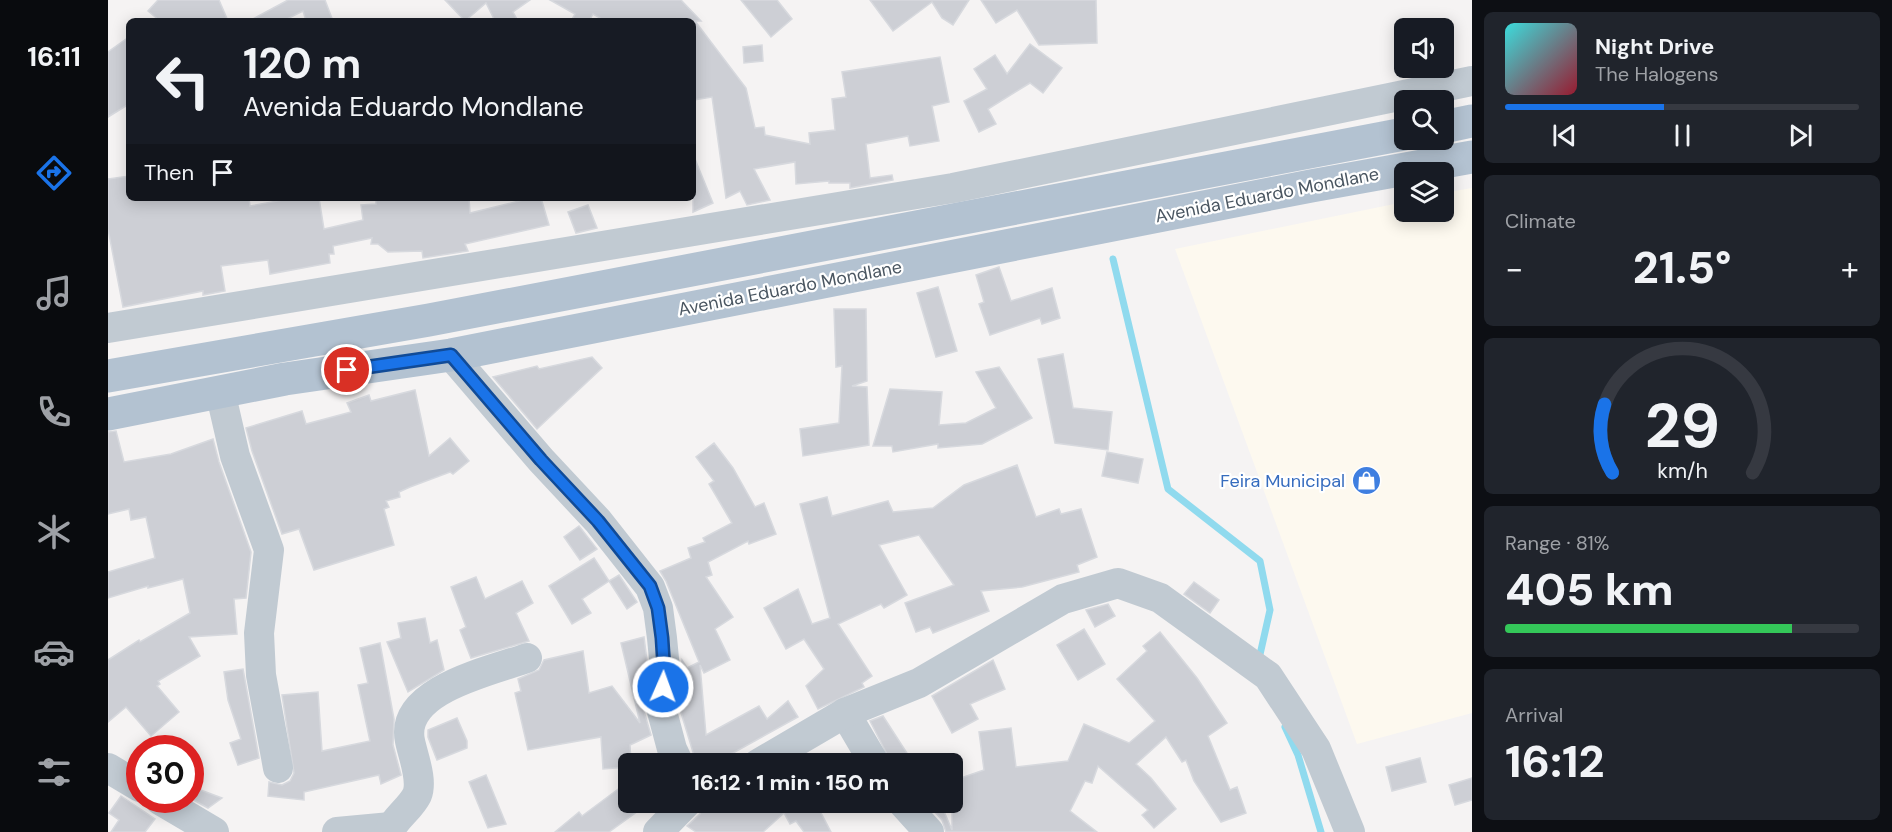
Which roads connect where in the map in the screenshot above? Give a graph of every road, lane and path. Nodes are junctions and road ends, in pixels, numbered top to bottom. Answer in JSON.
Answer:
{"nodes":[{"id":1,"x":1472,"y":81,"type":"edge"},
{"id":2,"x":1472,"y":121,"type":"edge"},
{"id":3,"x":1454,"y":125,"type":"edge"},
{"id":4,"x":1394,"y":137,"type":"edge"},
{"id":5,"x":1472,"y":157,"type":"edge"},
{"id":6,"x":108,"y":328,"type":"edge"},
{"id":7,"x":451,"y":355,"type":"junction"},
{"id":8,"x":108,"y":376,"type":"edge"},
{"id":9,"x":220,"y":392,"type":"junction"},
{"id":10,"x":108,"y":414,"type":"edge"},
{"id":11,"x":527,"y":658,"type":"dead end"},
{"id":12,"x":845,"y":713,"type":"junction"},
{"id":13,"x":674,"y":753,"type":"edge"},
{"id":14,"x":777,"y":753,"type":"edge"},
{"id":15,"x":868,"y":753,"type":"edge"},
{"id":16,"x":108,"y":768,"type":"edge"},
{"id":17,"x":278,"y":768,"type":"dead end"},
{"id":18,"x":126,"y":779,"type":"edge"},
{"id":19,"x":182,"y":813,"type":"edge"},
{"id":20,"x":676,"y":813,"type":"edge"},
{"id":21,"x":912,"y":813,"type":"edge"},
{"id":22,"x":390,"y":830,"type":"edge"},
{"id":23,"x":214,"y":832,"type":"edge"},
{"id":24,"x":338,"y":832,"type":"edge"},
{"id":25,"x":658,"y":832,"type":"edge"},
{"id":26,"x":929,"y":832,"type":"edge"},
{"id":27,"x":1350,"y":832,"type":"edge"}],
"edges":[{"from":1,"to":6,"type":"street"},
{"from":2,"to":3,"type":"main road"},
{"from":4,"to":8,"type":"main road","name":"Avenida Eduardo Mondlane"},
{"from":5,"to":7,"type":"main road","name":"Avenida Eduardo Mondlane"},
{"from":7,"to":9,"type":"main road","name":"Avenida Eduardo Mondlane"},
{"from":7,"to":13,"type":"street"},
{"from":9,"to":10,"type":"main road","name":"Avenida Eduardo Mondlane"},
{"from":9,"to":17,"type":"street"},
{"from":11,"to":22,"type":"street"},
{"from":12,"to":14,"type":"street"},
{"from":12,"to":15,"type":"street"},
{"from":12,"to":27,"type":"street"},
{"from":16,"to":18,"type":"street"},
{"from":19,"to":23,"type":"street"},
{"from":20,"to":25,"type":"street"},
{"from":21,"to":26,"type":"street"},
{"from":22,"to":24,"type":"street"}]}
